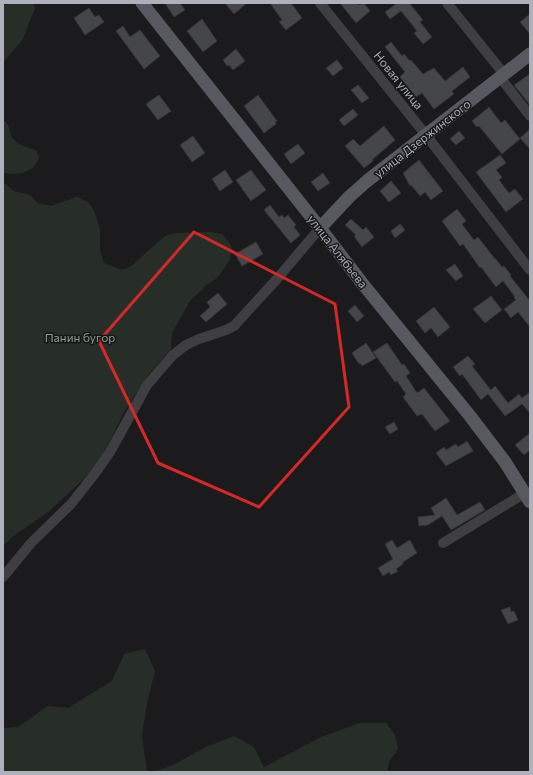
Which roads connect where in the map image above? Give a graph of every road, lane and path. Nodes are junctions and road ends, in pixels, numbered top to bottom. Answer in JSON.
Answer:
{"nodes":[{"id":1,"x":142,"y":3,"type":"edge"},
{"id":2,"x":320,"y":3,"type":"edge"},
{"id":3,"x":447,"y":3,"type":"edge"},
{"id":4,"x":530,"y":54,"type":"edge"},
{"id":5,"x":502,"y":76,"type":"junction"},
{"id":6,"x":530,"y":116,"type":"edge"},
{"id":7,"x":426,"y":135,"type":"junction"},
{"id":8,"x":320,"y":228,"type":"junction"},
{"id":9,"x":530,"y":270,"type":"edge"},
{"id":10,"x":528,"y":497,"type":"edge"},
{"id":11,"x":443,"y":543,"type":"dead end"},
{"id":12,"x":3,"y":577,"type":"edge"}],
"edges":[{"from":1,"to":8,"type":"main road","name":"улица Алябьева"},
{"from":2,"to":7,"type":"street","name":"Новая улица"},
{"from":3,"to":5,"type":"street"},
{"from":4,"to":5,"type":"main road","name":"улица Дзержинского"},
{"from":5,"to":6,"type":"street"},
{"from":5,"to":7,"type":"main road","name":"улица Дзержинского"},
{"from":7,"to":8,"type":"main road","name":"улица Дзержинского"},
{"from":7,"to":9,"type":"street","name":"Новая улица"},
{"from":8,"to":10,"type":"main road","name":"улица Алябьева"},
{"from":8,"to":12,"type":"street"},
{"from":10,"to":11,"type":"street"}]}
